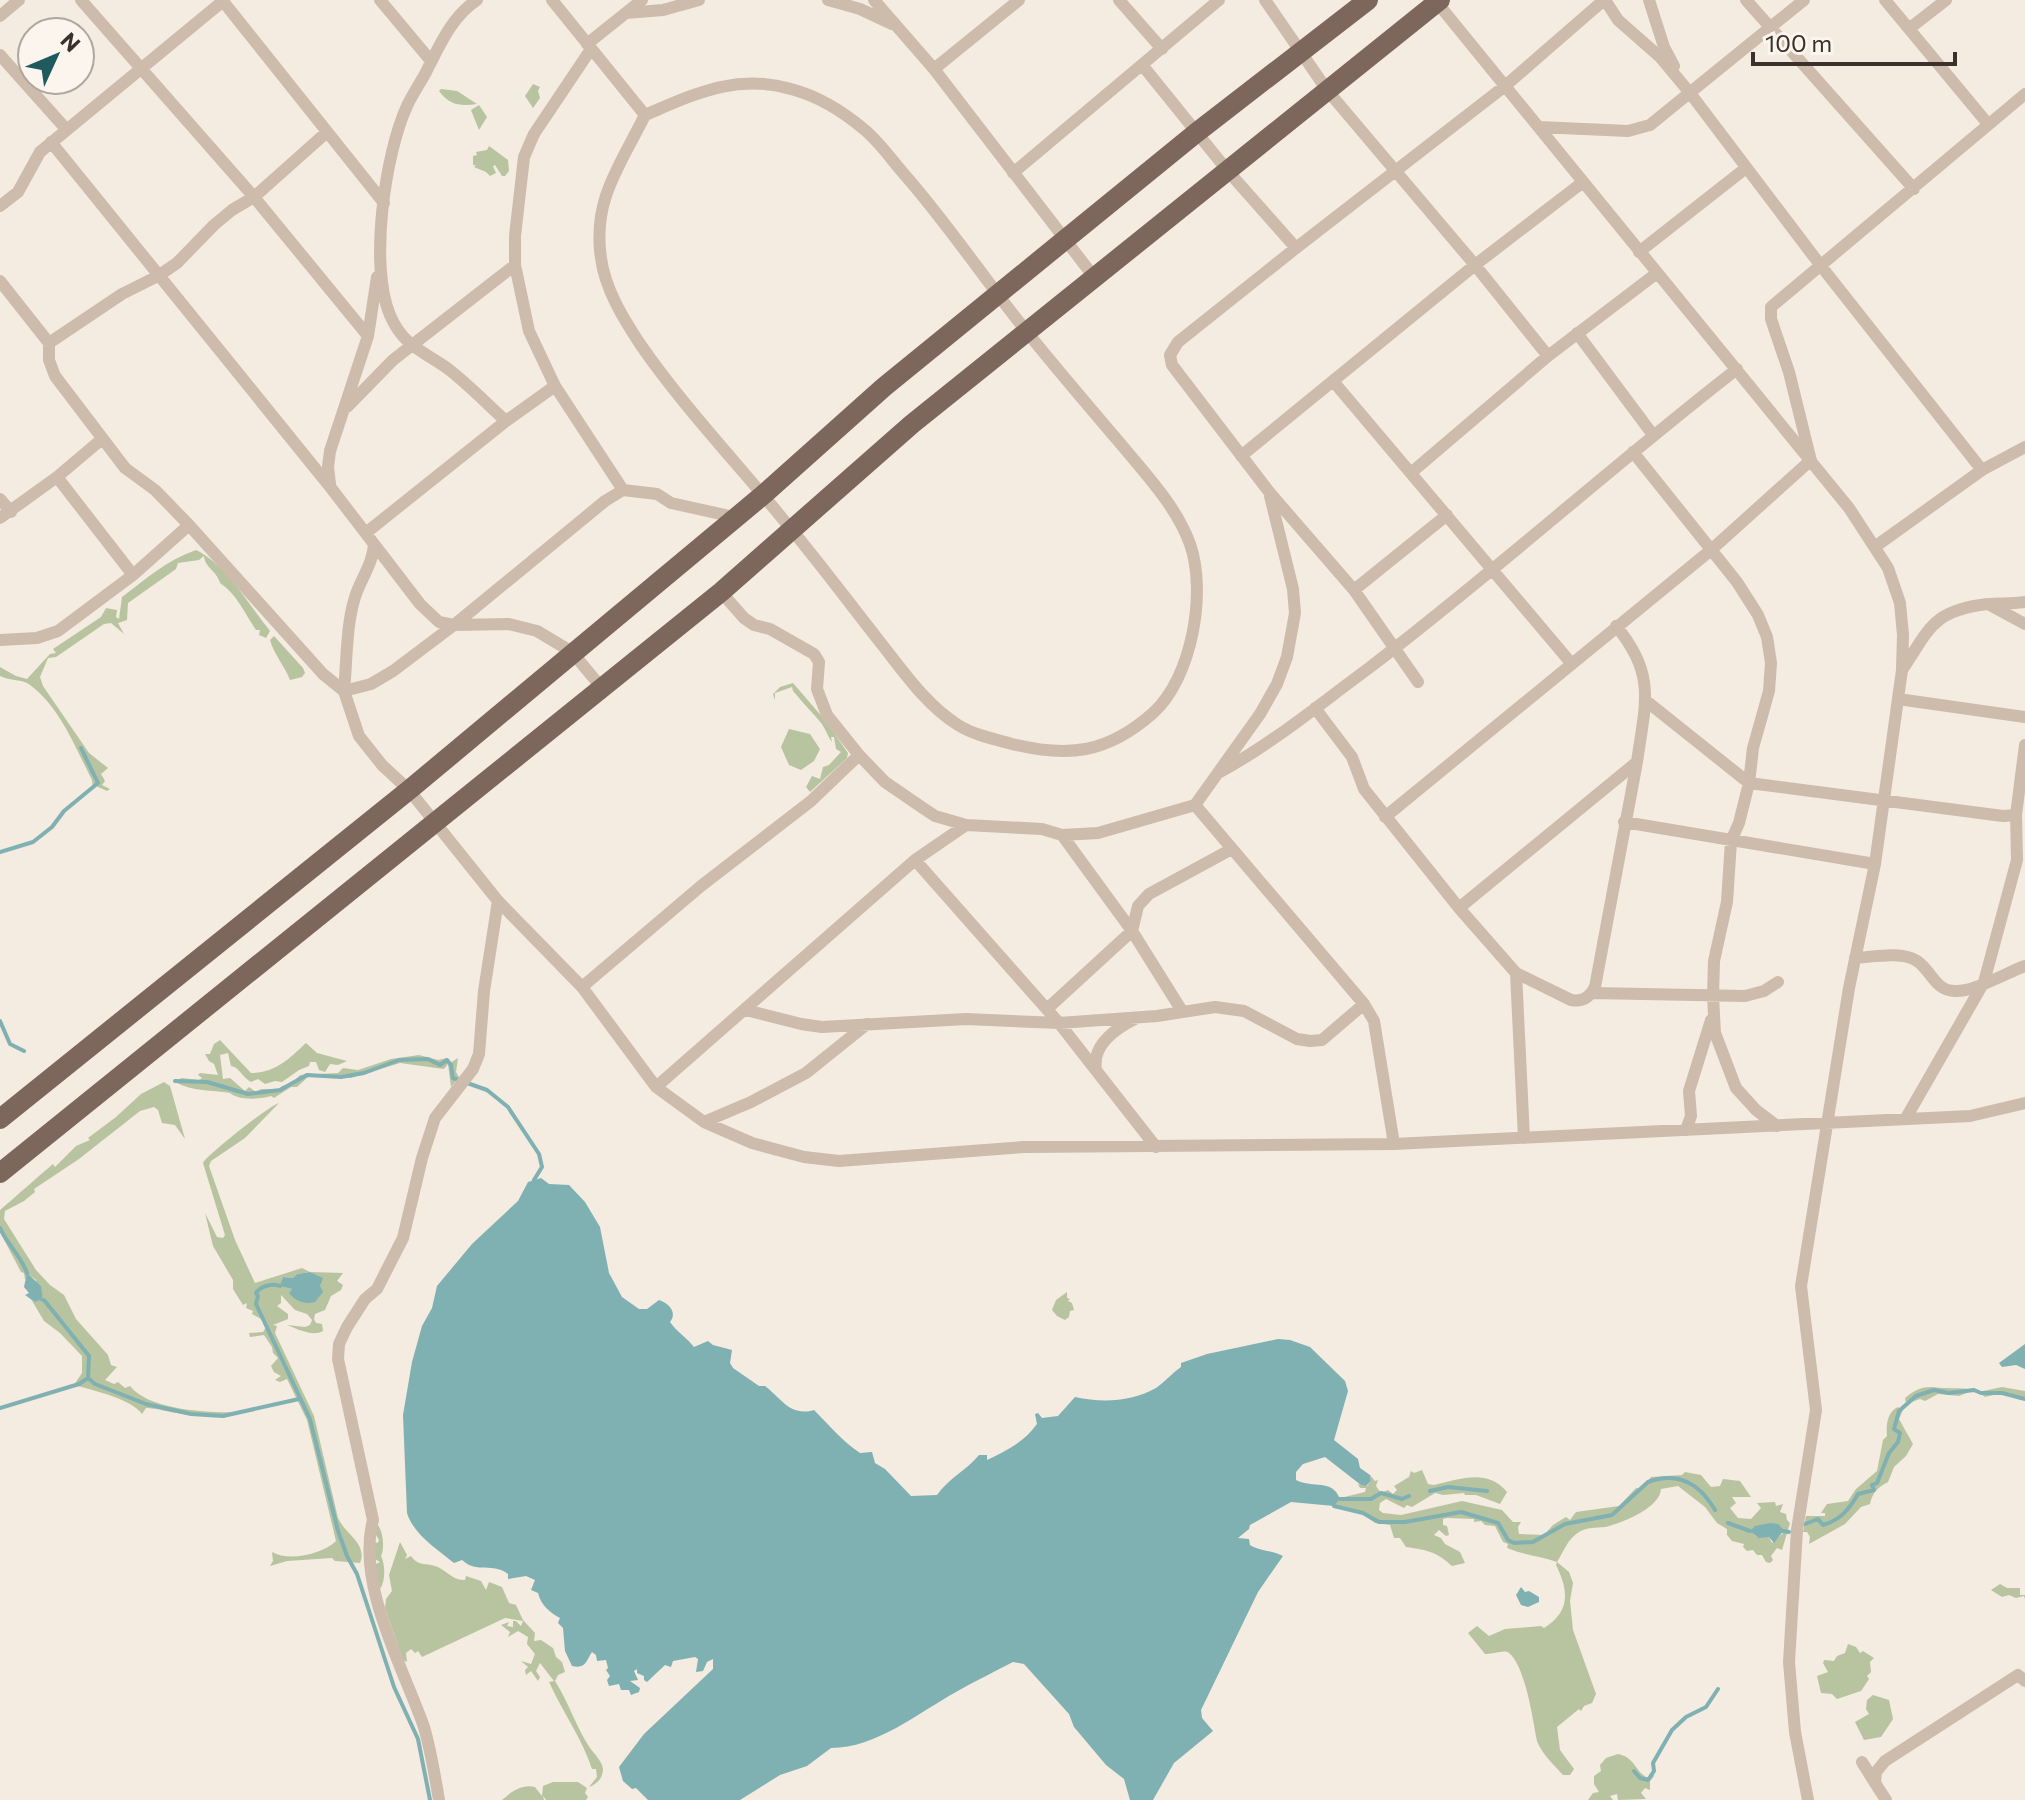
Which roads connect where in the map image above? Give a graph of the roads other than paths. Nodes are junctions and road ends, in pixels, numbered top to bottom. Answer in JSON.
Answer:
{"nodes":[{"id":1,"x":19,"y":0,"type":"edge"},
{"id":2,"x":81,"y":0,"type":"edge"},
{"id":3,"x":380,"y":0,"type":"edge"},
{"id":4,"x":477,"y":0,"type":"edge"},
{"id":5,"x":552,"y":0,"type":"edge"},
{"id":6,"x":642,"y":0,"type":"edge"},
{"id":7,"x":699,"y":0,"type":"edge"},
{"id":8,"x":828,"y":0,"type":"edge"},
{"id":9,"x":874,"y":0,"type":"edge"},
{"id":10,"x":1019,"y":0,"type":"edge"},
{"id":11,"x":1119,"y":0,"type":"edge"},
{"id":12,"x":1219,"y":0,"type":"edge"},
{"id":13,"x":1265,"y":0,"type":"edge"},
{"id":14,"x":1368,"y":0,"type":"edge"},
{"id":15,"x":1604,"y":0,"type":"edge"},
{"id":16,"x":1649,"y":0,"type":"edge"},
{"id":17,"x":1746,"y":0,"type":"edge"},
{"id":18,"x":1804,"y":0,"type":"edge"},
{"id":19,"x":1885,"y":0,"type":"edge"},
{"id":20,"x":1946,"y":0,"type":"edge"},
{"id":21,"x":223,"y":1,"type":"edge"},
{"id":22,"x":1438,"y":1,"type":"edge"},
{"id":23,"x":466,"y":4,"type":"edge"},
{"id":24,"x":626,"y":13,"type":"junction"},
{"id":25,"x":0,"y":16,"type":"edge"},
{"id":26,"x":1771,"y":26,"type":"junction"},
{"id":27,"x":900,"y":27,"type":"junction"},
{"id":28,"x":1910,"y":28,"type":"junction"},
{"id":29,"x":589,"y":46,"type":"junction"},
{"id":30,"x":1162,"y":49,"type":"junction"},
{"id":31,"x":1301,"y":52,"type":"junction"},
{"id":32,"x":0,"y":55,"type":"edge"},
{"id":33,"x":431,"y":61,"type":"junction"},
{"id":34,"x":1143,"y":66,"type":"junction"},
{"id":35,"x":141,"y":67,"type":"junction"},
{"id":36,"x":934,"y":69,"type":"junction"},
{"id":37,"x":1505,"y":86,"type":"junction"},
{"id":38,"x":1327,"y":90,"type":"junction"},
{"id":39,"x":1690,"y":93,"type":"junction"},
{"id":40,"x":2025,"y":94,"type":"edge"},
{"id":41,"x":645,"y":115,"type":"junction"},
{"id":42,"x":1988,"y":124,"type":"junction"},
{"id":43,"x":1539,"y":127,"type":"junction"},
{"id":44,"x":66,"y":129,"type":"junction"},
{"id":45,"x":327,"y":132,"type":"junction"},
{"id":46,"x":1196,"y":133,"type":"junction"},
{"id":47,"x":51,"y":142,"type":"junction"},
{"id":48,"x":1746,"y":168,"type":"junction"},
{"id":49,"x":1227,"y":170,"type":"junction"},
{"id":50,"x":1013,"y":173,"type":"junction"},
{"id":51,"x":1396,"y":173,"type":"junction"},
{"id":52,"x":1583,"y":182,"type":"junction"},
{"id":53,"x":1914,"y":189,"type":"junction"},
{"id":54,"x":254,"y":197,"type":"junction"},
{"id":55,"x":384,"y":203,"type":"junction"},
{"id":56,"x":0,"y":206,"type":"edge"},
{"id":57,"x":1065,"y":240,"type":"junction"},
{"id":58,"x":1296,"y":248,"type":"junction"},
{"id":59,"x":1639,"y":252,"type":"junction"},
{"id":60,"x":380,"y":262,"type":"junction"},
{"id":61,"x":515,"y":265,"type":"junction"},
{"id":62,"x":1475,"y":265,"type":"junction"},
{"id":63,"x":1821,"y":266,"type":"junction"},
{"id":64,"x":1657,"y":273,"type":"junction"},
{"id":65,"x":158,"y":276,"type":"junction"},
{"id":66,"x":1094,"y":277,"type":"junction"},
{"id":67,"x":0,"y":281,"type":"edge"},
{"id":68,"x":998,"y":295,"type":"junction"},
{"id":69,"x":1026,"y":331,"type":"junction"},
{"id":70,"x":1577,"y":333,"type":"junction"},
{"id":71,"x":368,"y":336,"type":"junction"},
{"id":72,"x":49,"y":343,"type":"junction"},
{"id":73,"x":411,"y":346,"type":"junction"},
{"id":74,"x":1548,"y":356,"type":"junction"},
{"id":75,"x":1737,"y":369,"type":"junction"},
{"id":76,"x":1333,"y":381,"type":"junction"},
{"id":77,"x":555,"y":386,"type":"junction"},
{"id":78,"x":342,"y":412,"type":"junction"},
{"id":79,"x":506,"y":421,"type":"junction"},
{"id":80,"x":1653,"y":435,"type":"junction"},
{"id":81,"x":102,"y":439,"type":"junction"},
{"id":82,"x":2025,"y":447,"type":"edge"},
{"id":83,"x":1633,"y":452,"type":"junction"},
{"id":84,"x":1241,"y":456,"type":"junction"},
{"id":85,"x":1811,"y":460,"type":"junction"},
{"id":86,"x":1982,"y":470,"type":"junction"},
{"id":87,"x":1412,"y":472,"type":"junction"},
{"id":88,"x":57,"y":477,"type":"junction"},
{"id":89,"x":331,"y":488,"type":"junction"},
{"id":90,"x":623,"y":490,"type":"junction"},
{"id":91,"x":1270,"y":493,"type":"junction"},
{"id":92,"x":763,"y":495,"type":"junction"},
{"id":93,"x":0,"y":499,"type":"edge"},
{"id":94,"x":5,"y":515,"type":"edge"},
{"id":95,"x":1447,"y":515,"type":"junction"},
{"id":96,"x":734,"y":517,"type":"junction"},
{"id":97,"x":189,"y":525,"type":"junction"},
{"id":98,"x":792,"y":530,"type":"junction"},
{"id":99,"x":367,"y":532,"type":"junction"},
{"id":100,"x":374,"y":544,"type":"junction"},
{"id":101,"x":1876,"y":546,"type":"junction"},
{"id":102,"x":1711,"y":550,"type":"junction"},
{"id":103,"x":1492,"y":571,"type":"junction"},
{"id":104,"x":133,"y":575,"type":"junction"},
{"id":105,"x":1354,"y":590,"type":"junction"},
{"id":106,"x":721,"y":592,"type":"junction"},
{"id":107,"x":2025,"y":602,"type":"edge"},
{"id":108,"x":1987,"y":604,"type":"junction"},
{"id":109,"x":2025,"y":624,"type":"edge"},
{"id":110,"x":454,"y":625,"type":"junction"},
{"id":111,"x":1616,"y":626,"type":"junction"},
{"id":112,"x":0,"y":640,"type":"edge"},
{"id":113,"x":1395,"y":648,"type":"junction"},
{"id":114,"x":572,"y":652,"type":"junction"},
{"id":115,"x":1571,"y":663,"type":"junction"},
{"id":116,"x":1902,"y":670,"type":"junction"},
{"id":117,"x":1418,"y":682,"type":"dead end"},
{"id":118,"x":601,"y":687,"type":"junction"},
{"id":119,"x":344,"y":691,"type":"junction"},
{"id":120,"x":1898,"y":699,"type":"junction"},
{"id":121,"x":1645,"y":700,"type":"junction"},
{"id":122,"x":1315,"y":708,"type":"junction"},
{"id":123,"x":2025,"y":717,"type":"edge"},
{"id":124,"x":2025,"y":745,"type":"edge"},
{"id":125,"x":859,"y":755,"type":"junction"},
{"id":126,"x":1637,"y":762,"type":"junction"},
{"id":127,"x":1214,"y":775,"type":"junction"},
{"id":128,"x":1749,"y":783,"type":"junction"},
{"id":129,"x":409,"y":790,"type":"junction"},
{"id":130,"x":1883,"y":799,"type":"junction"},
{"id":131,"x":1195,"y":805,"type":"junction"},
{"id":132,"x":2016,"y":815,"type":"junction"},
{"id":133,"x":1385,"y":817,"type":"junction"},
{"id":134,"x":1624,"y":822,"type":"junction"},
{"id":135,"x":434,"y":823,"type":"junction"},
{"id":136,"x":966,"y":825,"type":"junction"},
{"id":137,"x":1062,"y":835,"type":"junction"},
{"id":138,"x":1731,"y":841,"type":"junction"},
{"id":139,"x":1230,"y":850,"type":"junction"},
{"id":140,"x":2021,"y":858,"type":"edge"},
{"id":141,"x":915,"y":860,"type":"junction"},
{"id":142,"x":1875,"y":864,"type":"junction"},
{"id":143,"x":498,"y":901,"type":"junction"},
{"id":144,"x":1459,"y":908,"type":"junction"},
{"id":145,"x":1132,"y":931,"type":"junction"},
{"id":146,"x":1855,"y":958,"type":"junction"},
{"id":147,"x":2025,"y":966,"type":"edge"},
{"id":148,"x":1516,"y":973,"type":"junction"},
{"id":149,"x":1778,"y":982,"type":"dead end"},
{"id":150,"x":1984,"y":982,"type":"junction"},
{"id":151,"x":582,"y":987,"type":"junction"},
{"id":152,"x":1592,"y":993,"type":"junction"},
{"id":153,"x":1713,"y":996,"type":"junction"},
{"id":154,"x":1364,"y":1004,"type":"junction"},
{"id":155,"x":1047,"y":1009,"type":"junction"},
{"id":156,"x":746,"y":1010,"type":"junction"},
{"id":157,"x":1182,"y":1011,"type":"junction"},
{"id":158,"x":1714,"y":1014,"type":"junction"},
{"id":159,"x":1137,"y":1018,"type":"junction"},
{"id":160,"x":1059,"y":1023,"type":"junction"},
{"id":161,"x":867,"y":1024,"type":"junction"},
{"id":162,"x":1096,"y":1069,"type":"junction"},
{"id":163,"x":656,"y":1087,"type":"junction"},
{"id":164,"x":2025,"y":1103,"type":"edge"},
{"id":165,"x":1906,"y":1118,"type":"junction"},
{"id":166,"x":0,"y":1119,"type":"edge"},
{"id":167,"x":704,"y":1122,"type":"junction"},
{"id":168,"x":1826,"y":1124,"type":"junction"},
{"id":169,"x":1777,"y":1126,"type":"junction"},
{"id":170,"x":1686,"y":1130,"type":"junction"},
{"id":171,"x":1524,"y":1138,"type":"junction"},
{"id":172,"x":1394,"y":1144,"type":"junction"},
{"id":173,"x":1156,"y":1147,"type":"junction"},
{"id":174,"x":0,"y":1173,"type":"edge"},
{"id":175,"x":2025,"y":1681,"type":"edge"},
{"id":176,"x":1862,"y":1762,"type":"dead end"},
{"id":177,"x":1875,"y":1783,"type":"junction"},
{"id":178,"x":439,"y":1800,"type":"edge"},
{"id":179,"x":1808,"y":1800,"type":"edge"},
{"id":180,"x":1886,"y":1800,"type":"edge"}],
"edges":[{"from":1,"to":25,"type":"street"},
{"from":2,"to":35,"type":"street"},
{"from":3,"to":33,"type":"street"},
{"from":4,"to":23,"type":"street"},
{"from":5,"to":29,"type":"street"},
{"from":6,"to":24,"type":"street"},
{"from":7,"to":24,"type":"street"},
{"from":8,"to":27,"type":"street"},
{"from":9,"to":27,"type":"street"},
{"from":10,"to":36,"type":"street"},
{"from":11,"to":30,"type":"street"},
{"from":12,"to":30,"type":"street"},
{"from":13,"to":31,"type":"street"},
{"from":14,"to":31,"type":"main road"},
{"from":15,"to":37,"type":"street"},
{"from":15,"to":39,"type":"street"},
{"from":16,"to":39,"type":"street"},
{"from":17,"to":26,"type":"street"},
{"from":18,"to":26,"type":"street"},
{"from":19,"to":28,"type":"street"},
{"from":20,"to":28,"type":"street"},
{"from":21,"to":35,"type":"street"},
{"from":21,"to":45,"type":"street"},
{"from":22,"to":37,"type":"street"},
{"from":22,"to":38,"type":"main road"},
{"from":23,"to":33,"type":"street"},
{"from":24,"to":29,"type":"street"},
{"from":26,"to":39,"type":"street"},
{"from":26,"to":53,"type":"street"},
{"from":27,"to":36,"type":"street"},
{"from":28,"to":42,"type":"street"},
{"from":29,"to":41,"type":"street"},
{"from":29,"to":61,"type":"street"},
{"from":30,"to":34,"type":"street"},
{"from":31,"to":38,"type":"street"},
{"from":31,"to":46,"type":"main road"},
{"from":32,"to":44,"type":"street"},
{"from":33,"to":55,"type":"street"},
{"from":34,"to":46,"type":"street"},
{"from":34,"to":50,"type":"street"},
{"from":35,"to":44,"type":"street"},
{"from":35,"to":54,"type":"street"},
{"from":36,"to":50,"type":"street"},
{"from":37,"to":43,"type":"street"},
{"from":37,"to":51,"type":"street"},
{"from":38,"to":49,"type":"main road"},
{"from":38,"to":51,"type":"street"},
{"from":39,"to":43,"type":"street"},
{"from":39,"to":48,"type":"street"},
{"from":40,"to":42,"type":"street"},
{"from":41,"to":68,"type":"street"},
{"from":41,"to":92,"type":"street"},
{"from":42,"to":53,"type":"street"},
{"from":43,"to":52,"type":"street"},
{"from":44,"to":47,"type":"street"},
{"from":45,"to":54,"type":"street"},
{"from":45,"to":55,"type":"street"},
{"from":46,"to":49,"type":"street"},
{"from":46,"to":57,"type":"main road"},
{"from":47,"to":56,"type":"street"},
{"from":47,"to":65,"type":"street"},
{"from":48,"to":59,"type":"street"},
{"from":48,"to":63,"type":"street"},
{"from":49,"to":58,"type":"street"},
{"from":49,"to":66,"type":"main road"},
{"from":50,"to":57,"type":"street"},
{"from":51,"to":58,"type":"street"},
{"from":51,"to":62,"type":"street"},
{"from":52,"to":59,"type":"street"},
{"from":52,"to":62,"type":"street"},
{"from":53,"to":63,"type":"street"},
{"from":54,"to":65,"type":"street"},
{"from":54,"to":71,"type":"street"},
{"from":55,"to":60,"type":"street"},
{"from":57,"to":66,"type":"street"},
{"from":57,"to":68,"type":"main road"},
{"from":58,"to":84,"type":"street"},
{"from":59,"to":64,"type":"street"},
{"from":60,"to":71,"type":"street"},
{"from":60,"to":73,"type":"street"},
{"from":61,"to":73,"type":"street"},
{"from":61,"to":77,"type":"street"},
{"from":62,"to":74,"type":"street"},
{"from":62,"to":76,"type":"street"},
{"from":63,"to":85,"type":"street"},
{"from":63,"to":86,"type":"street"},
{"from":64,"to":70,"type":"street"},
{"from":64,"to":75,"type":"street"},
{"from":65,"to":72,"type":"street"},
{"from":65,"to":89,"type":"street"},
{"from":66,"to":69,"type":"main road"},
{"from":67,"to":72,"type":"street"},
{"from":68,"to":69,"type":"street"},
{"from":68,"to":92,"type":"main road"},
{"from":69,"to":98,"type":"main road"},
{"from":69,"to":98,"type":"street"},
{"from":70,"to":74,"type":"street"},
{"from":70,"to":80,"type":"street"},
{"from":71,"to":78,"type":"street"},
{"from":72,"to":81,"type":"street"},
{"from":73,"to":78,"type":"street"},
{"from":73,"to":79,"type":"street"},
{"from":74,"to":87,"type":"street"},
{"from":75,"to":80,"type":"street"},
{"from":75,"to":85,"type":"street"},
{"from":76,"to":84,"type":"street"},
{"from":76,"to":87,"type":"street"},
{"from":77,"to":79,"type":"street"},
{"from":77,"to":90,"type":"street"},
{"from":78,"to":89,"type":"street"},
{"from":79,"to":99,"type":"street"},
{"from":80,"to":83,"type":"street"},
{"from":81,"to":88,"type":"street"},
{"from":81,"to":97,"type":"street"},
{"from":82,"to":86,"type":"street"},
{"from":83,"to":102,"type":"street"},
{"from":83,"to":103,"type":"street"},
{"from":84,"to":91,"type":"street"},
{"from":85,"to":101,"type":"street"},
{"from":85,"to":102,"type":"street"},
{"from":86,"to":101,"type":"street"},
{"from":87,"to":95,"type":"street"},
{"from":88,"to":94,"type":"street"},
{"from":88,"to":104,"type":"street"},
{"from":89,"to":99,"type":"street"},
{"from":90,"to":96,"type":"street"},
{"from":90,"to":110,"type":"street"},
{"from":91,"to":105,"type":"street"},
{"from":91,"to":127,"type":"street"},
{"from":92,"to":96,"type":"main road"},
{"from":92,"to":98,"type":"street"},
{"from":93,"to":94,"type":"street"},
{"from":95,"to":103,"type":"street"},
{"from":95,"to":105,"type":"street"},
{"from":96,"to":114,"type":"main road"},
{"from":97,"to":104,"type":"street"},
{"from":97,"to":119,"type":"street"},
{"from":98,"to":106,"type":"main road"},
{"from":99,"to":100,"type":"street"},
{"from":100,"to":110,"type":"street"},
{"from":100,"to":119,"type":"street"},
{"from":101,"to":116,"type":"street"},
{"from":102,"to":111,"type":"street"},
{"from":102,"to":128,"type":"street"},
{"from":103,"to":113,"type":"street"},
{"from":103,"to":115,"type":"street"},
{"from":104,"to":112,"type":"street"},
{"from":105,"to":113,"type":"street"},
{"from":106,"to":118,"type":"main road"},
{"from":106,"to":125,"type":"street"},
{"from":107,"to":108,"type":"street"},
{"from":108,"to":109,"type":"street"},
{"from":108,"to":116,"type":"street"},
{"from":110,"to":114,"type":"street"},
{"from":110,"to":119,"type":"street"},
{"from":111,"to":115,"type":"street"},
{"from":111,"to":121,"type":"street"},
{"from":113,"to":117,"type":"street"},
{"from":113,"to":122,"type":"street"},
{"from":114,"to":118,"type":"street"},
{"from":114,"to":129,"type":"main road"},
{"from":115,"to":133,"type":"street"},
{"from":116,"to":120,"type":"street"},
{"from":118,"to":135,"type":"main road"},
{"from":119,"to":129,"type":"street"},
{"from":120,"to":123,"type":"street"},
{"from":120,"to":130,"type":"street"},
{"from":121,"to":126,"type":"street"},
{"from":121,"to":128,"type":"street"},
{"from":122,"to":127,"type":"street"},
{"from":122,"to":133,"type":"street"},
{"from":124,"to":132,"type":"street"},
{"from":125,"to":136,"type":"street"},
{"from":125,"to":151,"type":"street"},
{"from":126,"to":134,"type":"street"},
{"from":126,"to":144,"type":"street"},
{"from":127,"to":131,"type":"street"},
{"from":128,"to":130,"type":"street"},
{"from":128,"to":138,"type":"street"},
{"from":129,"to":135,"type":"street"},
{"from":129,"to":166,"type":"main road"},
{"from":130,"to":132,"type":"street"},
{"from":130,"to":142,"type":"street"},
{"from":131,"to":137,"type":"street"},
{"from":131,"to":139,"type":"street"},
{"from":132,"to":140,"type":"street"},
{"from":133,"to":144,"type":"street"},
{"from":134,"to":138,"type":"street"},
{"from":134,"to":152,"type":"street"},
{"from":135,"to":143,"type":"street"},
{"from":135,"to":174,"type":"main road"},
{"from":136,"to":137,"type":"street"},
{"from":136,"to":141,"type":"street"},
{"from":137,"to":145,"type":"street"},
{"from":138,"to":142,"type":"street"},
{"from":138,"to":153,"type":"street"},
{"from":139,"to":145,"type":"street"},
{"from":139,"to":154,"type":"street"},
{"from":140,"to":150,"type":"street"},
{"from":141,"to":155,"type":"street"},
{"from":141,"to":156,"type":"street"},
{"from":142,"to":146,"type":"street"},
{"from":143,"to":151,"type":"street"},
{"from":143,"to":178,"type":"street"},
{"from":144,"to":148,"type":"street"},
{"from":145,"to":155,"type":"street"},
{"from":145,"to":157,"type":"street"},
{"from":146,"to":150,"type":"street"},
{"from":146,"to":168,"type":"street"},
{"from":147,"to":150,"type":"street"},
{"from":148,"to":152,"type":"street"},
{"from":148,"to":171,"type":"street"},
{"from":149,"to":153,"type":"street"},
{"from":150,"to":165,"type":"street"},
{"from":151,"to":163,"type":"street"},
{"from":152,"to":153,"type":"street"},
{"from":153,"to":158,"type":"street"},
{"from":154,"to":157,"type":"street"},
{"from":154,"to":172,"type":"street"},
{"from":155,"to":160,"type":"street"},
{"from":156,"to":161,"type":"street"},
{"from":156,"to":163,"type":"street"},
{"from":157,"to":159,"type":"street"},
{"from":158,"to":169,"type":"street"},
{"from":158,"to":170,"type":"street"},
{"from":159,"to":160,"type":"street"},
{"from":159,"to":162,"type":"street"},
{"from":160,"to":161,"type":"street"},
{"from":160,"to":162,"type":"street"},
{"from":161,"to":167,"type":"street"},
{"from":162,"to":173,"type":"street"},
{"from":163,"to":167,"type":"street"},
{"from":164,"to":165,"type":"street"},
{"from":165,"to":168,"type":"street"},
{"from":167,"to":173,"type":"street"},
{"from":168,"to":169,"type":"street"},
{"from":168,"to":179,"type":"street"},
{"from":169,"to":170,"type":"street"},
{"from":170,"to":171,"type":"street"},
{"from":171,"to":172,"type":"street"},
{"from":172,"to":173,"type":"street"},
{"from":175,"to":177,"type":"street"},
{"from":176,"to":177,"type":"street"},
{"from":177,"to":180,"type":"street"}]}
